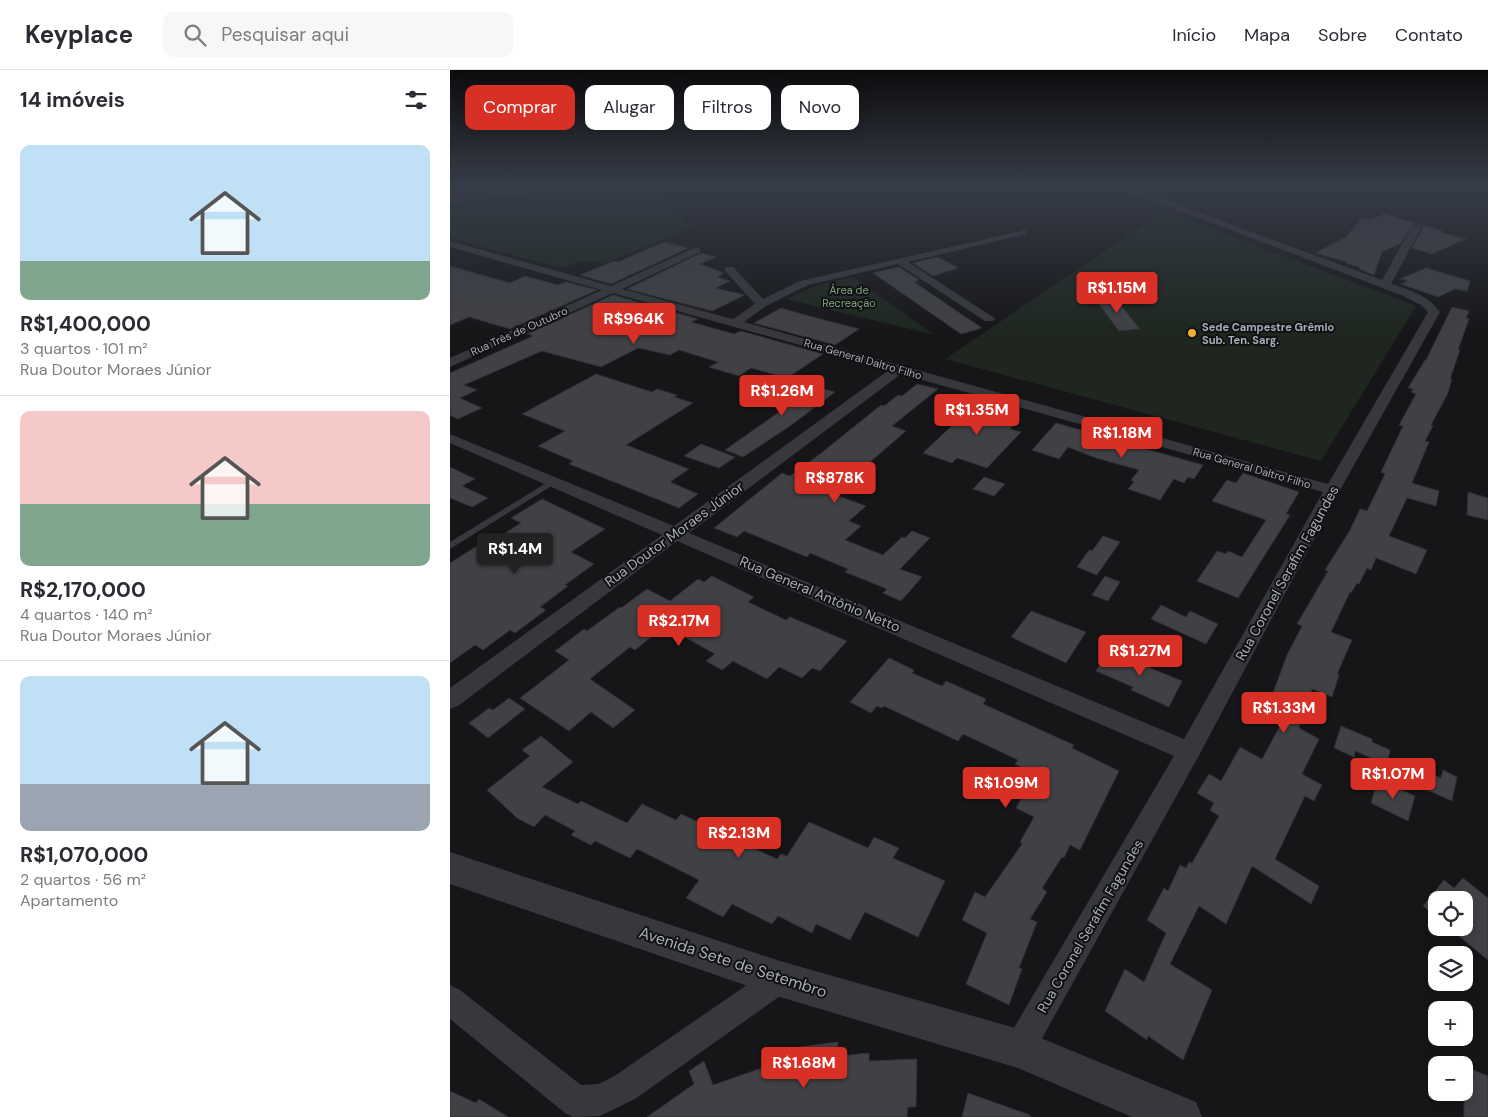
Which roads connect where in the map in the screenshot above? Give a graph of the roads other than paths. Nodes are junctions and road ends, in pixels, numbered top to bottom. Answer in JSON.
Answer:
{"nodes":[{"id":1,"x":1007,"y":236,"type":"edge"},
{"id":2,"x":1253,"y":236,"type":"edge"},
{"id":3,"x":1412,"y":236,"type":"edge"},
{"id":4,"x":456,"y":246,"type":"edge"},
{"id":5,"x":697,"y":250,"type":"dead end"},
{"id":6,"x":450,"y":252,"type":"edge"},
{"id":7,"x":900,"y":261,"type":"junction"},
{"id":8,"x":729,"y":269,"type":"dead end"},
{"id":9,"x":1385,"y":285,"type":"junction"},
{"id":10,"x":610,"y":290,"type":"junction"},
{"id":11,"x":762,"y":304,"type":"junction"},
{"id":12,"x":1430,"y":306,"type":"joint"},
{"id":13,"x":989,"y":319,"type":"dead end"},
{"id":14,"x":736,"y":322,"type":"junction"},
{"id":15,"x":450,"y":363,"type":"edge"},
{"id":16,"x":899,"y":369,"type":"junction"},
{"id":17,"x":450,"y":438,"type":"edge"},
{"id":18,"x":554,"y":482,"type":"junction"},
{"id":19,"x":1332,"y":490,"type":"junction"},
{"id":20,"x":676,"y":533,"type":"junction"},
{"id":21,"x":450,"y":546,"type":"edge"},
{"id":22,"x":450,"y":700,"type":"edge"},
{"id":23,"x":1189,"y":752,"type":"junction"},
{"id":24,"x":450,"y":868,"type":"edge"},
{"id":25,"x":780,"y":980,"type":"junction"},
{"id":26,"x":450,"y":1000,"type":"edge"},
{"id":27,"x":1019,"y":1049,"type":"junction"},
{"id":28,"x":1181,"y":1117,"type":"edge"}],
"edges":[{"from":1,"to":7,"type":"street"},
{"from":2,"to":9,"type":"street"},
{"from":3,"to":9,"type":"street"},
{"from":4,"to":6,"type":"street"},
{"from":4,"to":10,"type":"street","name":"Rua General Daltro Filho"},
{"from":5,"to":10,"type":"street","name":"Rua Três de Outubro"},
{"from":7,"to":11,"type":"street"},
{"from":7,"to":13,"type":"street"},
{"from":8,"to":11,"type":"street"},
{"from":9,"to":12,"type":"street"},
{"from":10,"to":14,"type":"street","name":"Rua General Daltro Filho"},
{"from":10,"to":15,"type":"street","name":"Rua Três de Outubro"},
{"from":11,"to":14,"type":"street"},
{"from":12,"to":19,"type":"street","name":"Rua Coronel Serafim Fagundes"},
{"from":14,"to":16,"type":"street","name":"Rua General Daltro Filho"},
{"from":16,"to":19,"type":"street","name":"Rua General Daltro Filho"},
{"from":16,"to":20,"type":"street","name":"Rua Doutor Moraes Júnior"},
{"from":17,"to":18,"type":"street","name":"Rua General Antônio Netto"},
{"from":18,"to":20,"type":"street","name":"Rua General Antônio Netto"},
{"from":18,"to":21,"type":"lane"},
{"from":19,"to":23,"type":"street","name":"Rua Coronel Serafim Fagundes"},
{"from":20,"to":22,"type":"street","name":"Rua Doutor Moraes Júnior"},
{"from":20,"to":23,"type":"street","name":"Rua General Antônio Netto"},
{"from":23,"to":27,"type":"street","name":"Rua Coronel Serafim Fagundes"},
{"from":24,"to":25,"type":"street","name":"Avenida Sete de Setembro"},
{"from":25,"to":26,"type":"street"},
{"from":25,"to":27,"type":"street","name":"Avenida Sete de Setembro"},
{"from":27,"to":28,"type":"street","name":"Avenida Sete de Setembro"}]}
